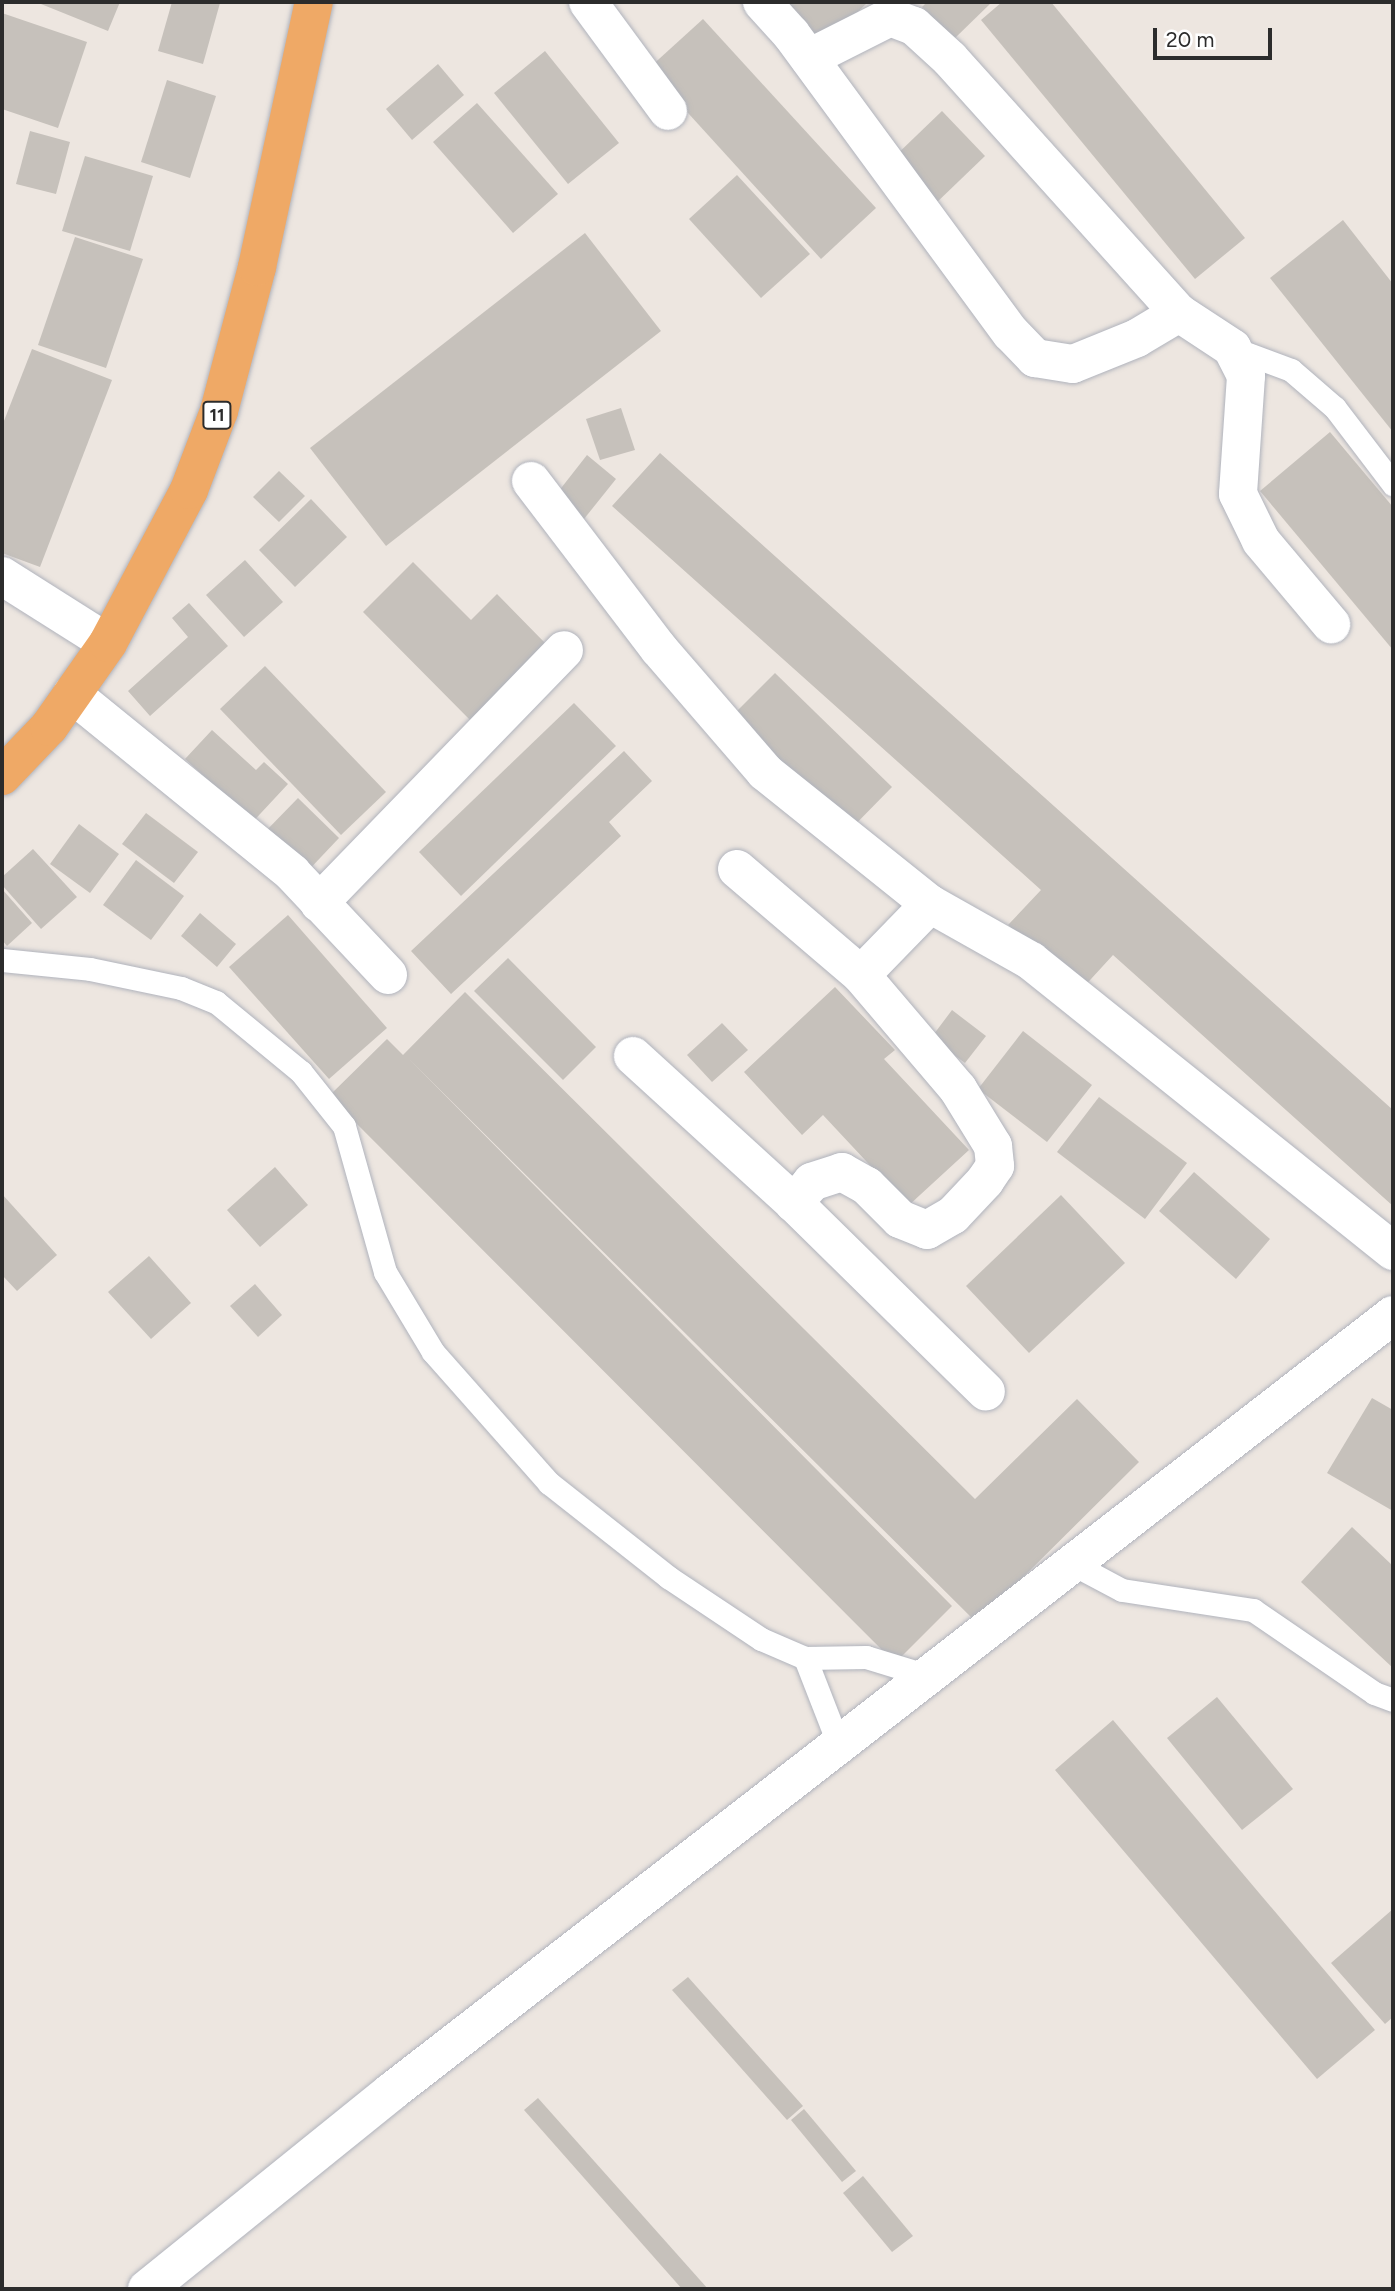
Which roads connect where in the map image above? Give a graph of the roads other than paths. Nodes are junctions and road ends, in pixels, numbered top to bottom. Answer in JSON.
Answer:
{"nodes":[{"id":1,"x":314,"y":2,"type":"edge"},
{"id":2,"x":588,"y":2,"type":"edge"},
{"id":3,"x":762,"y":2,"type":"edge"},
{"id":4,"x":809,"y":58,"type":"junction"},
{"id":5,"x":668,"y":111,"type":"dead end"},
{"id":6,"x":1179,"y":313,"type":"junction"},
{"id":7,"x":1232,"y":348,"type":"junction"},
{"id":8,"x":531,"y":481,"type":"dead end"},
{"id":9,"x":1393,"y":484,"type":"edge"},
{"id":10,"x":2,"y":576,"type":"edge"},
{"id":11,"x":1331,"y":624,"type":"dead end"},
{"id":12,"x":108,"y":643,"type":"junction"},
{"id":13,"x":564,"y":650,"type":"dead end"},
{"id":14,"x":72,"y":694,"type":"junction"},
{"id":15,"x":2,"y":776,"type":"edge"},
{"id":16,"x":737,"y":869,"type":"dead end"},
{"id":17,"x":319,"y":903,"type":"junction"},
{"id":18,"x":930,"y":904,"type":"junction"},
{"id":19,"x":2,"y":960,"type":"edge"},
{"id":20,"x":388,"y":975,"type":"dead end"},
{"id":21,"x":861,"y":975,"type":"junction"},
{"id":22,"x":633,"y":1056,"type":"dead end"},
{"id":23,"x":794,"y":1203,"type":"junction"},
{"id":24,"x":1393,"y":1251,"type":"edge"},
{"id":25,"x":1393,"y":1315,"type":"edge"},
{"id":26,"x":986,"y":1392,"type":"dead end"},
{"id":27,"x":1073,"y":1564,"type":"junction"},
{"id":28,"x":805,"y":1658,"type":"junction"},
{"id":29,"x":928,"y":1676,"type":"junction"},
{"id":30,"x":1393,"y":1700,"type":"edge"},
{"id":31,"x":839,"y":1745,"type":"junction"},
{"id":32,"x":147,"y":2289,"type":"edge"}],
"edges":[{"from":1,"to":12,"type":"highway","number":"11"},
{"from":2,"to":5,"type":"street"},
{"from":3,"to":4,"type":"street"},
{"from":4,"to":6,"type":"street"},
{"from":4,"to":6,"type":"street"},
{"from":6,"to":7,"type":"street"},
{"from":7,"to":9,"type":"lane"},
{"from":7,"to":11,"type":"street"},
{"from":8,"to":18,"type":"street"},
{"from":10,"to":12,"type":"street"},
{"from":12,"to":14,"type":"highway","number":"11"},
{"from":13,"to":17,"type":"street"},
{"from":14,"to":15,"type":"highway","number":"11"},
{"from":14,"to":17,"type":"street"},
{"from":16,"to":21,"type":"street"},
{"from":17,"to":20,"type":"street"},
{"from":18,"to":21,"type":"street"},
{"from":18,"to":24,"type":"street"},
{"from":19,"to":28,"type":"lane"},
{"from":21,"to":23,"type":"street"},
{"from":22,"to":23,"type":"street"},
{"from":23,"to":26,"type":"street"},
{"from":25,"to":27,"type":"street"},
{"from":27,"to":29,"type":"street"},
{"from":27,"to":30,"type":"lane"},
{"from":28,"to":29,"type":"lane"},
{"from":28,"to":31,"type":"lane"},
{"from":29,"to":31,"type":"street"},
{"from":31,"to":32,"type":"street"}]}
